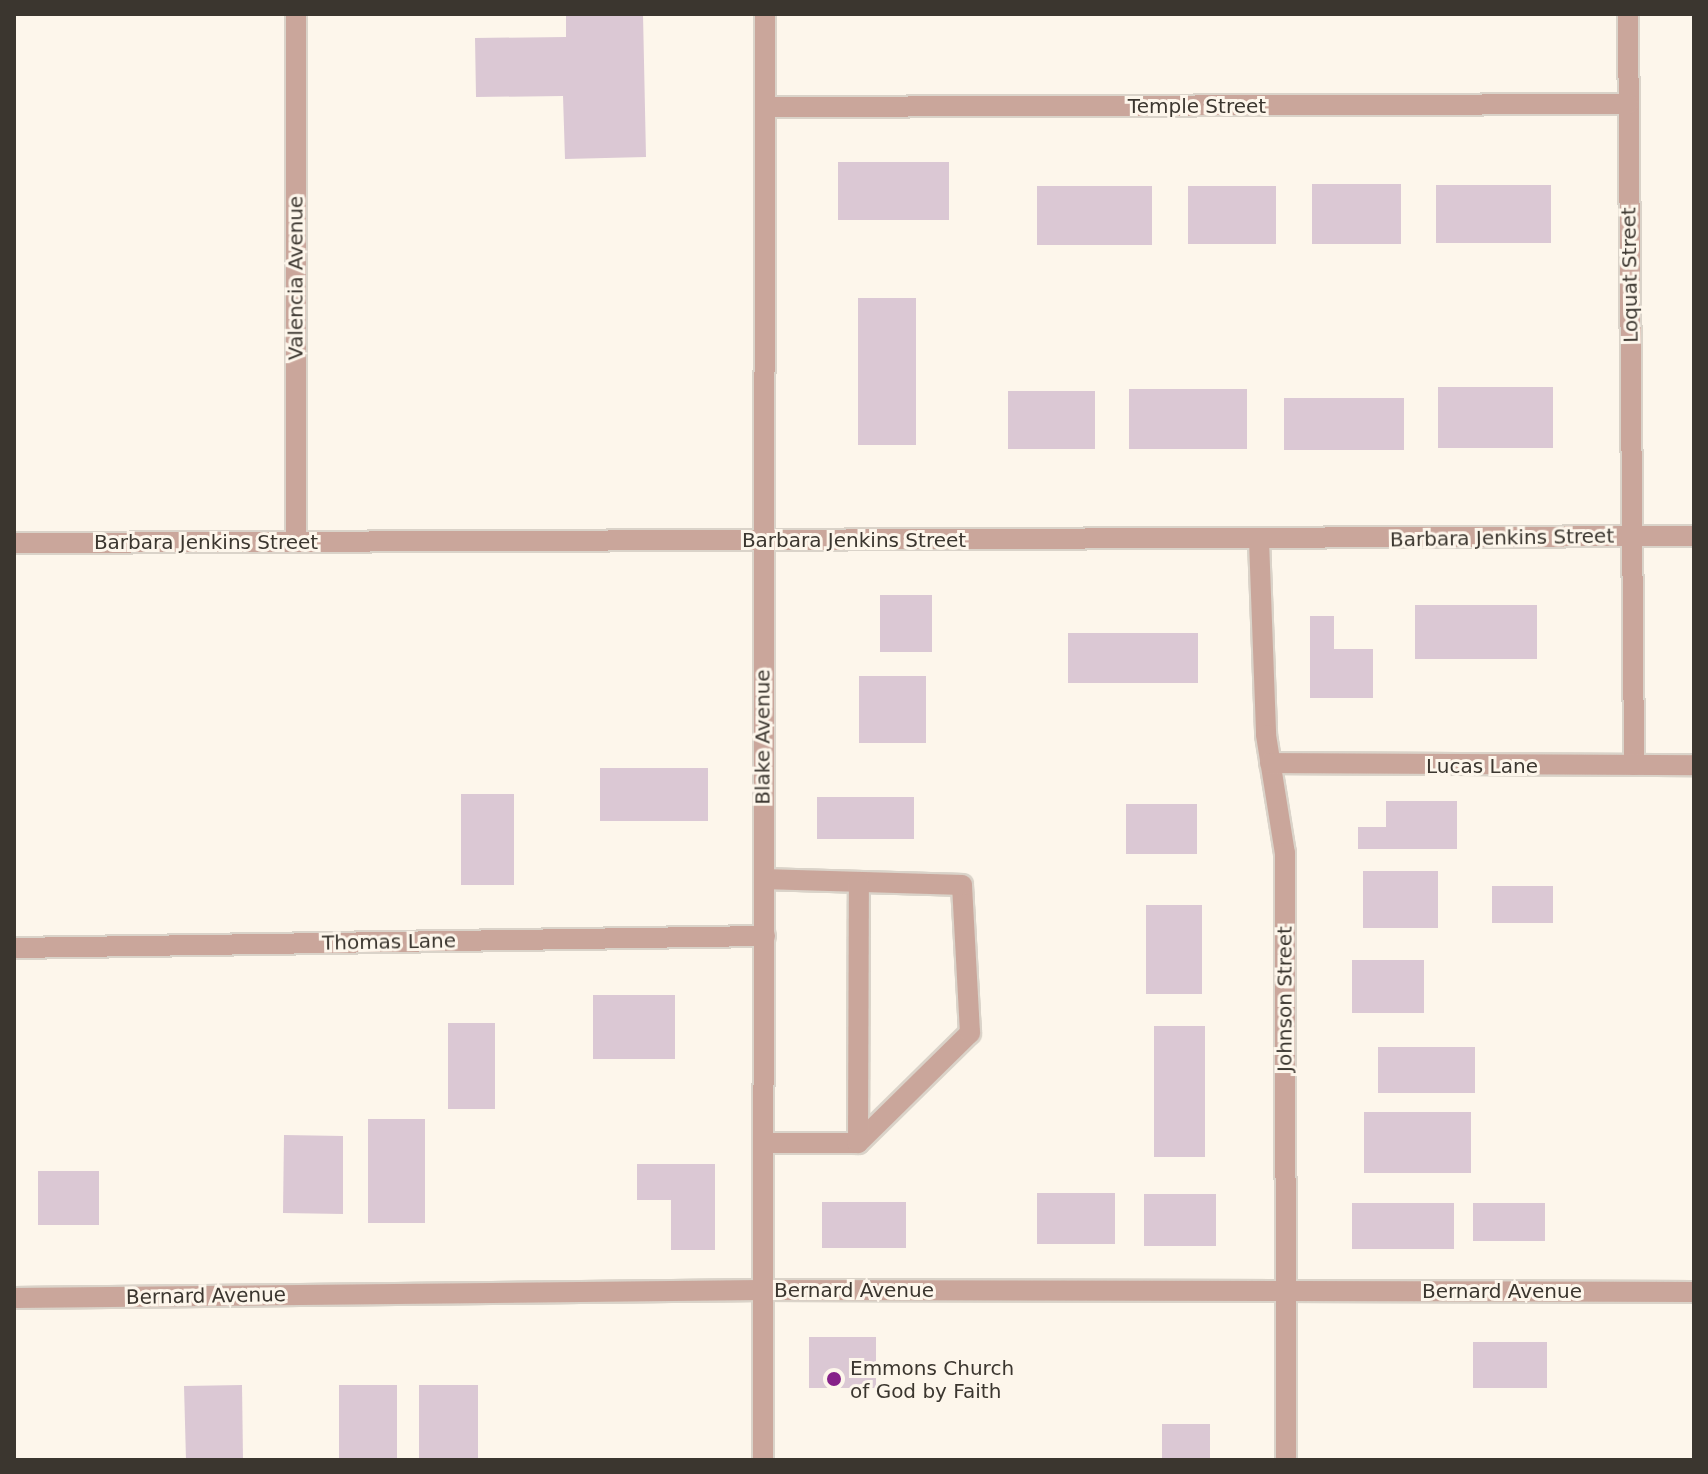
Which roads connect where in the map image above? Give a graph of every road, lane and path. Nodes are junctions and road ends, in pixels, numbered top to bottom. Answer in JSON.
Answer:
{"nodes":[{"id":1,"x":296,"y":14,"type":"edge"},
{"id":2,"x":765,"y":14,"type":"edge"},
{"id":3,"x":1628,"y":14,"type":"edge"},
{"id":4,"x":1628,"y":104,"type":"junction"},
{"id":5,"x":766,"y":107,"type":"junction"},
{"id":6,"x":1633,"y":536,"type":"junction"},
{"id":7,"x":1694,"y":536,"type":"edge"},
{"id":8,"x":762,"y":540,"type":"junction"},
{"id":9,"x":1259,"y":540,"type":"junction"},
{"id":10,"x":296,"y":541,"type":"junction"},
{"id":11,"x":14,"y":543,"type":"edge"},
{"id":12,"x":1270,"y":763,"type":"junction"},
{"id":13,"x":1634,"y":765,"type":"junction"},
{"id":14,"x":1694,"y":765,"type":"edge"},
{"id":15,"x":764,"y":879,"type":"junction"},
{"id":16,"x":859,"y":882,"type":"junction"},
{"id":17,"x":765,"y":936,"type":"junction"},
{"id":18,"x":14,"y":948,"type":"edge"},
{"id":19,"x":763,"y":1143,"type":"junction"},
{"id":20,"x":858,"y":1143,"type":"junction"},
{"id":21,"x":762,"y":1290,"type":"junction"},
{"id":22,"x":1286,"y":1290,"type":"junction"},
{"id":23,"x":1694,"y":1292,"type":"edge"},
{"id":24,"x":14,"y":1298,"type":"edge"},
{"id":25,"x":763,"y":1460,"type":"edge"},
{"id":26,"x":1286,"y":1460,"type":"edge"}],
"edges":[{"from":1,"to":10,"type":"street","name":"Valencia Avenue"},
{"from":2,"to":5,"type":"street","name":"Blake Avenue"},
{"from":3,"to":4,"type":"street","name":"Loquat Street"},
{"from":4,"to":5,"type":"street","name":"Temple Street"},
{"from":4,"to":6,"type":"street","name":"Loquat Street"},
{"from":5,"to":8,"type":"street","name":"Blake Avenue"},
{"from":6,"to":7,"type":"street","name":"Barbara Jenkins Street"},
{"from":6,"to":9,"type":"street","name":"Barbara Jenkins Street"},
{"from":6,"to":13,"type":"street","name":"Loquat Street"},
{"from":8,"to":9,"type":"street","name":"Barbara Jenkins Street"},
{"from":8,"to":10,"type":"street","name":"Barbara Jenkins Street"},
{"from":8,"to":15,"type":"street","name":"Blake Avenue"},
{"from":9,"to":12,"type":"street","name":"Johnson Street"},
{"from":10,"to":11,"type":"street","name":"Barbara Jenkins Street"},
{"from":12,"to":13,"type":"street","name":"Lucas Lane"},
{"from":12,"to":22,"type":"street","name":"Johnson Street"},
{"from":13,"to":14,"type":"street","name":"Lucas Lane"},
{"from":15,"to":16,"type":"street"},
{"from":15,"to":17,"type":"street","name":"Blake Avenue"},
{"from":16,"to":20,"type":"street"},
{"from":16,"to":20,"type":"street"},
{"from":17,"to":18,"type":"street","name":"Thomas Lane"},
{"from":17,"to":19,"type":"street","name":"Blake Avenue"},
{"from":19,"to":20,"type":"street"},
{"from":19,"to":21,"type":"street","name":"Blake Avenue"},
{"from":21,"to":22,"type":"street","name":"Bernard Avenue"},
{"from":21,"to":24,"type":"street","name":"Bernard Avenue"},
{"from":21,"to":25,"type":"street","name":"Blake Avenue"},
{"from":22,"to":23,"type":"street","name":"Bernard Avenue"},
{"from":22,"to":26,"type":"street","name":"Johnson Street"}]}
